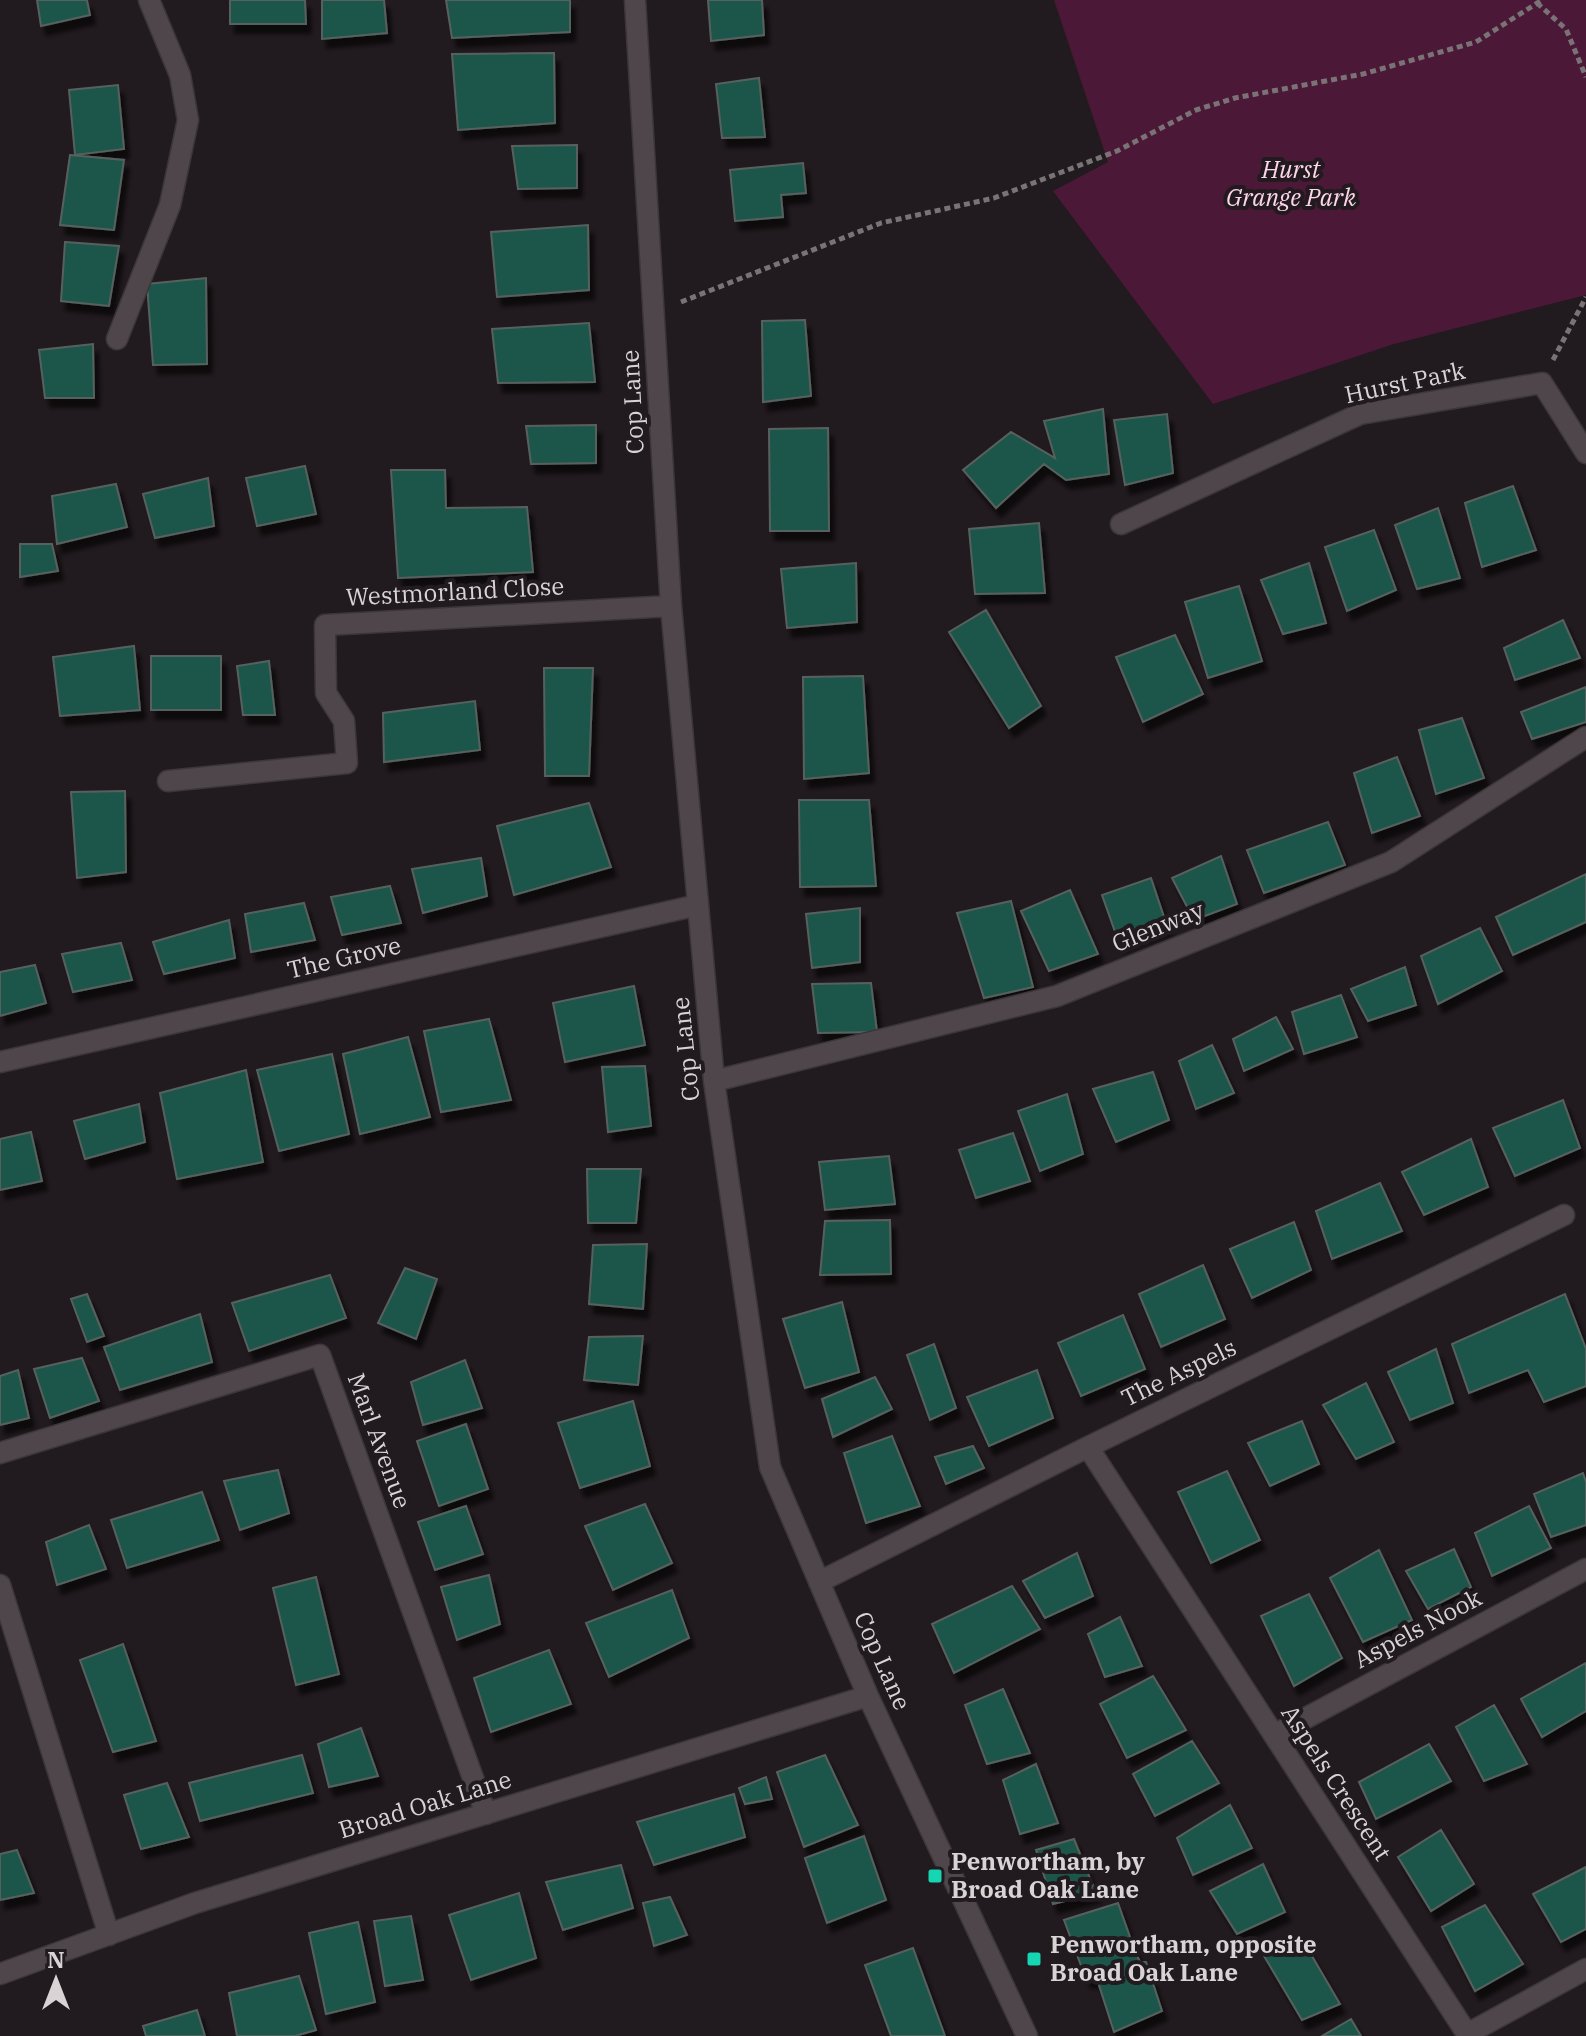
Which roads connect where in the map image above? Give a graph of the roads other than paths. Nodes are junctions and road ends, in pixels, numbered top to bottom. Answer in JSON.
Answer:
{"nodes":[{"id":1,"x":149,"y":0,"type":"edge"},
{"id":2,"x":635,"y":0,"type":"edge"},
{"id":3,"x":117,"y":339,"type":"dead end"},
{"id":4,"x":1586,"y":453,"type":"edge"},
{"id":5,"x":1121,"y":524,"type":"dead end"},
{"id":6,"x":671,"y":606,"type":"junction"},
{"id":7,"x":1586,"y":737,"type":"edge"},
{"id":8,"x":168,"y":781,"type":"dead end"},
{"id":9,"x":698,"y":905,"type":"junction"},
{"id":10,"x":0,"y":1062,"type":"edge"},
{"id":11,"x":714,"y":1081,"type":"junction"},
{"id":12,"x":1564,"y":1215,"type":"dead end"},
{"id":13,"x":1088,"y":1447,"type":"junction"},
{"id":14,"x":0,"y":1453,"type":"edge"},
{"id":15,"x":1586,"y":1569,"type":"edge"},
{"id":16,"x":819,"y":1582,"type":"junction"},
{"id":17,"x":0,"y":1585,"type":"edge"},
{"id":18,"x":868,"y":1696,"type":"junction"},
{"id":19,"x":1274,"y":1735,"type":"junction"},
{"id":20,"x":486,"y":1814,"type":"junction"},
{"id":21,"x":109,"y":1935,"type":"junction"},
{"id":22,"x":1586,"y":1969,"type":"edge"},
{"id":23,"x":0,"y":1974,"type":"edge"},
{"id":24,"x":1027,"y":2036,"type":"edge"}],
"edges":[{"from":1,"to":3,"type":"street"},
{"from":2,"to":6,"type":"street","name":"Cop Lane"},
{"from":4,"to":5,"type":"street","name":"Hurst Park"},
{"from":6,"to":8,"type":"street","name":"Westmorland Close"},
{"from":6,"to":9,"type":"street","name":"Cop Lane"},
{"from":7,"to":11,"type":"street","name":"Glenway"},
{"from":9,"to":10,"type":"street","name":"The Grove"},
{"from":9,"to":11,"type":"street","name":"Cop Lane"},
{"from":11,"to":16,"type":"street","name":"Cop Lane"},
{"from":12,"to":13,"type":"street","name":"The Aspels"},
{"from":13,"to":16,"type":"street","name":"The Aspels"},
{"from":13,"to":19,"type":"street","name":"Aspels Crescent"},
{"from":14,"to":20,"type":"street","name":"Marl Avenue"},
{"from":15,"to":19,"type":"street","name":"Aspels Nook"},
{"from":16,"to":18,"type":"street","name":"Cop Lane"},
{"from":17,"to":21,"type":"street"},
{"from":18,"to":20,"type":"street","name":"Broad Oak Lane"},
{"from":18,"to":24,"type":"street","name":"Cop Lane"},
{"from":19,"to":22,"type":"street","name":"Aspels Crescent"},
{"from":20,"to":21,"type":"street","name":"Broad Oak Lane"},
{"from":21,"to":23,"type":"street","name":"Broad Oak Lane"}]}
